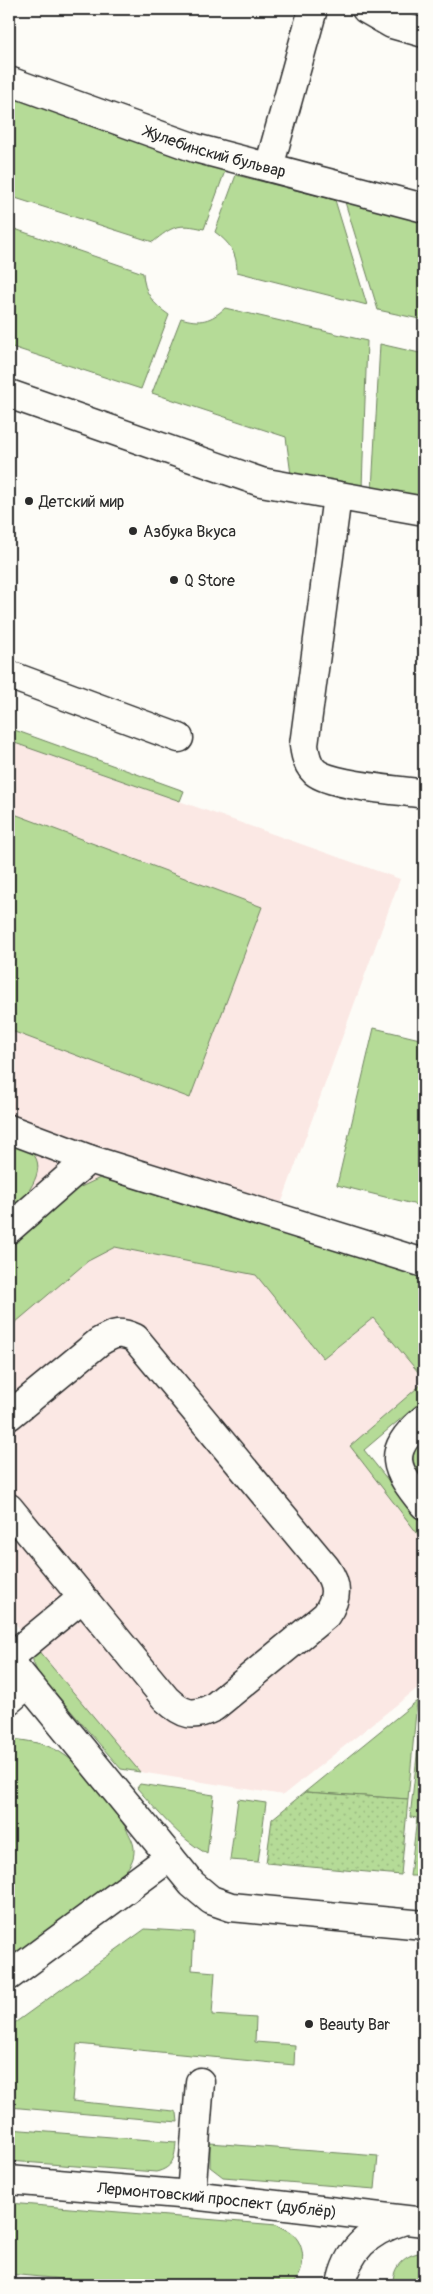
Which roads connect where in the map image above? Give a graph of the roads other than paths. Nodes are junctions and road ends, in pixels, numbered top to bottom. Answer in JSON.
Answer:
{"nodes":[{"id":1,"x":313,"y":9,"type":"edge"},
{"id":2,"x":366,"y":9,"type":"edge"},
{"id":3,"x":424,"y":33,"type":"edge"},
{"id":4,"x":9,"y":81,"type":"edge"},
{"id":5,"x":269,"y":167,"type":"junction"},
{"id":6,"x":424,"y":208,"type":"edge"},
{"id":7,"x":9,"y":394,"type":"edge"},
{"id":8,"x":337,"y":496,"type":"junction"},
{"id":9,"x":424,"y":511,"type":"edge"},
{"id":10,"x":9,"y":675,"type":"edge"},
{"id":11,"x":179,"y":738,"type":"dead end"},
{"id":12,"x":424,"y":794,"type":"edge"},
{"id":13,"x":9,"y":1129,"type":"edge"},
{"id":14,"x":90,"y":1159,"type":"junction"},
{"id":15,"x":9,"y":1229,"type":"edge"},
{"id":16,"x":424,"y":1263,"type":"edge"},
{"id":17,"x":9,"y":1416,"type":"edge"},
{"id":18,"x":424,"y":1419,"type":"edge"},
{"id":19,"x":424,"y":1505,"type":"edge"},
{"id":20,"x":9,"y":1508,"type":"edge"},
{"id":21,"x":82,"y":1598,"type":"junction"},
{"id":22,"x":9,"y":1659,"type":"edge"},
{"id":23,"x":18,"y":1692,"type":"edge"},
{"id":24,"x":170,"y":1857,"type":"junction"},
{"id":25,"x":424,"y":1925,"type":"edge"},
{"id":26,"x":9,"y":1976,"type":"edge"},
{"id":27,"x":200,"y":2082,"type":"dead end"},
{"id":28,"x":9,"y":2180,"type":"edge"},
{"id":29,"x":191,"y":2194,"type":"junction"},
{"id":30,"x":413,"y":2221,"type":"edge"},
{"id":31,"x":341,"y":2285,"type":"edge"}],
"edges":[{"from":1,"to":5,"type":"street"},
{"from":2,"to":3,"type":"street"},
{"from":4,"to":5,"type":"street","name":"Жулебинский бульвар"},
{"from":5,"to":6,"type":"street","name":"Жулебинский бульвар"},
{"from":7,"to":8,"type":"street"},
{"from":8,"to":9,"type":"street"},
{"from":8,"to":12,"type":"street"},
{"from":10,"to":11,"type":"street"},
{"from":13,"to":14,"type":"street"},
{"from":14,"to":15,"type":"street"},
{"from":14,"to":16,"type":"street"},
{"from":17,"to":21,"type":"street"},
{"from":18,"to":19,"type":"street"},
{"from":20,"to":21,"type":"street"},
{"from":21,"to":22,"type":"street"},
{"from":22,"to":23,"type":"street"},
{"from":23,"to":24,"type":"street"},
{"from":24,"to":25,"type":"street"},
{"from":24,"to":26,"type":"street"},
{"from":27,"to":29,"type":"street"},
{"from":28,"to":29,"type":"street","name":"Лермонтовский проспект (дублёр)"},
{"from":29,"to":30,"type":"street","name":"Лермонтовский проспект (дублёр)"},
{"from":30,"to":31,"type":"street"}]}
